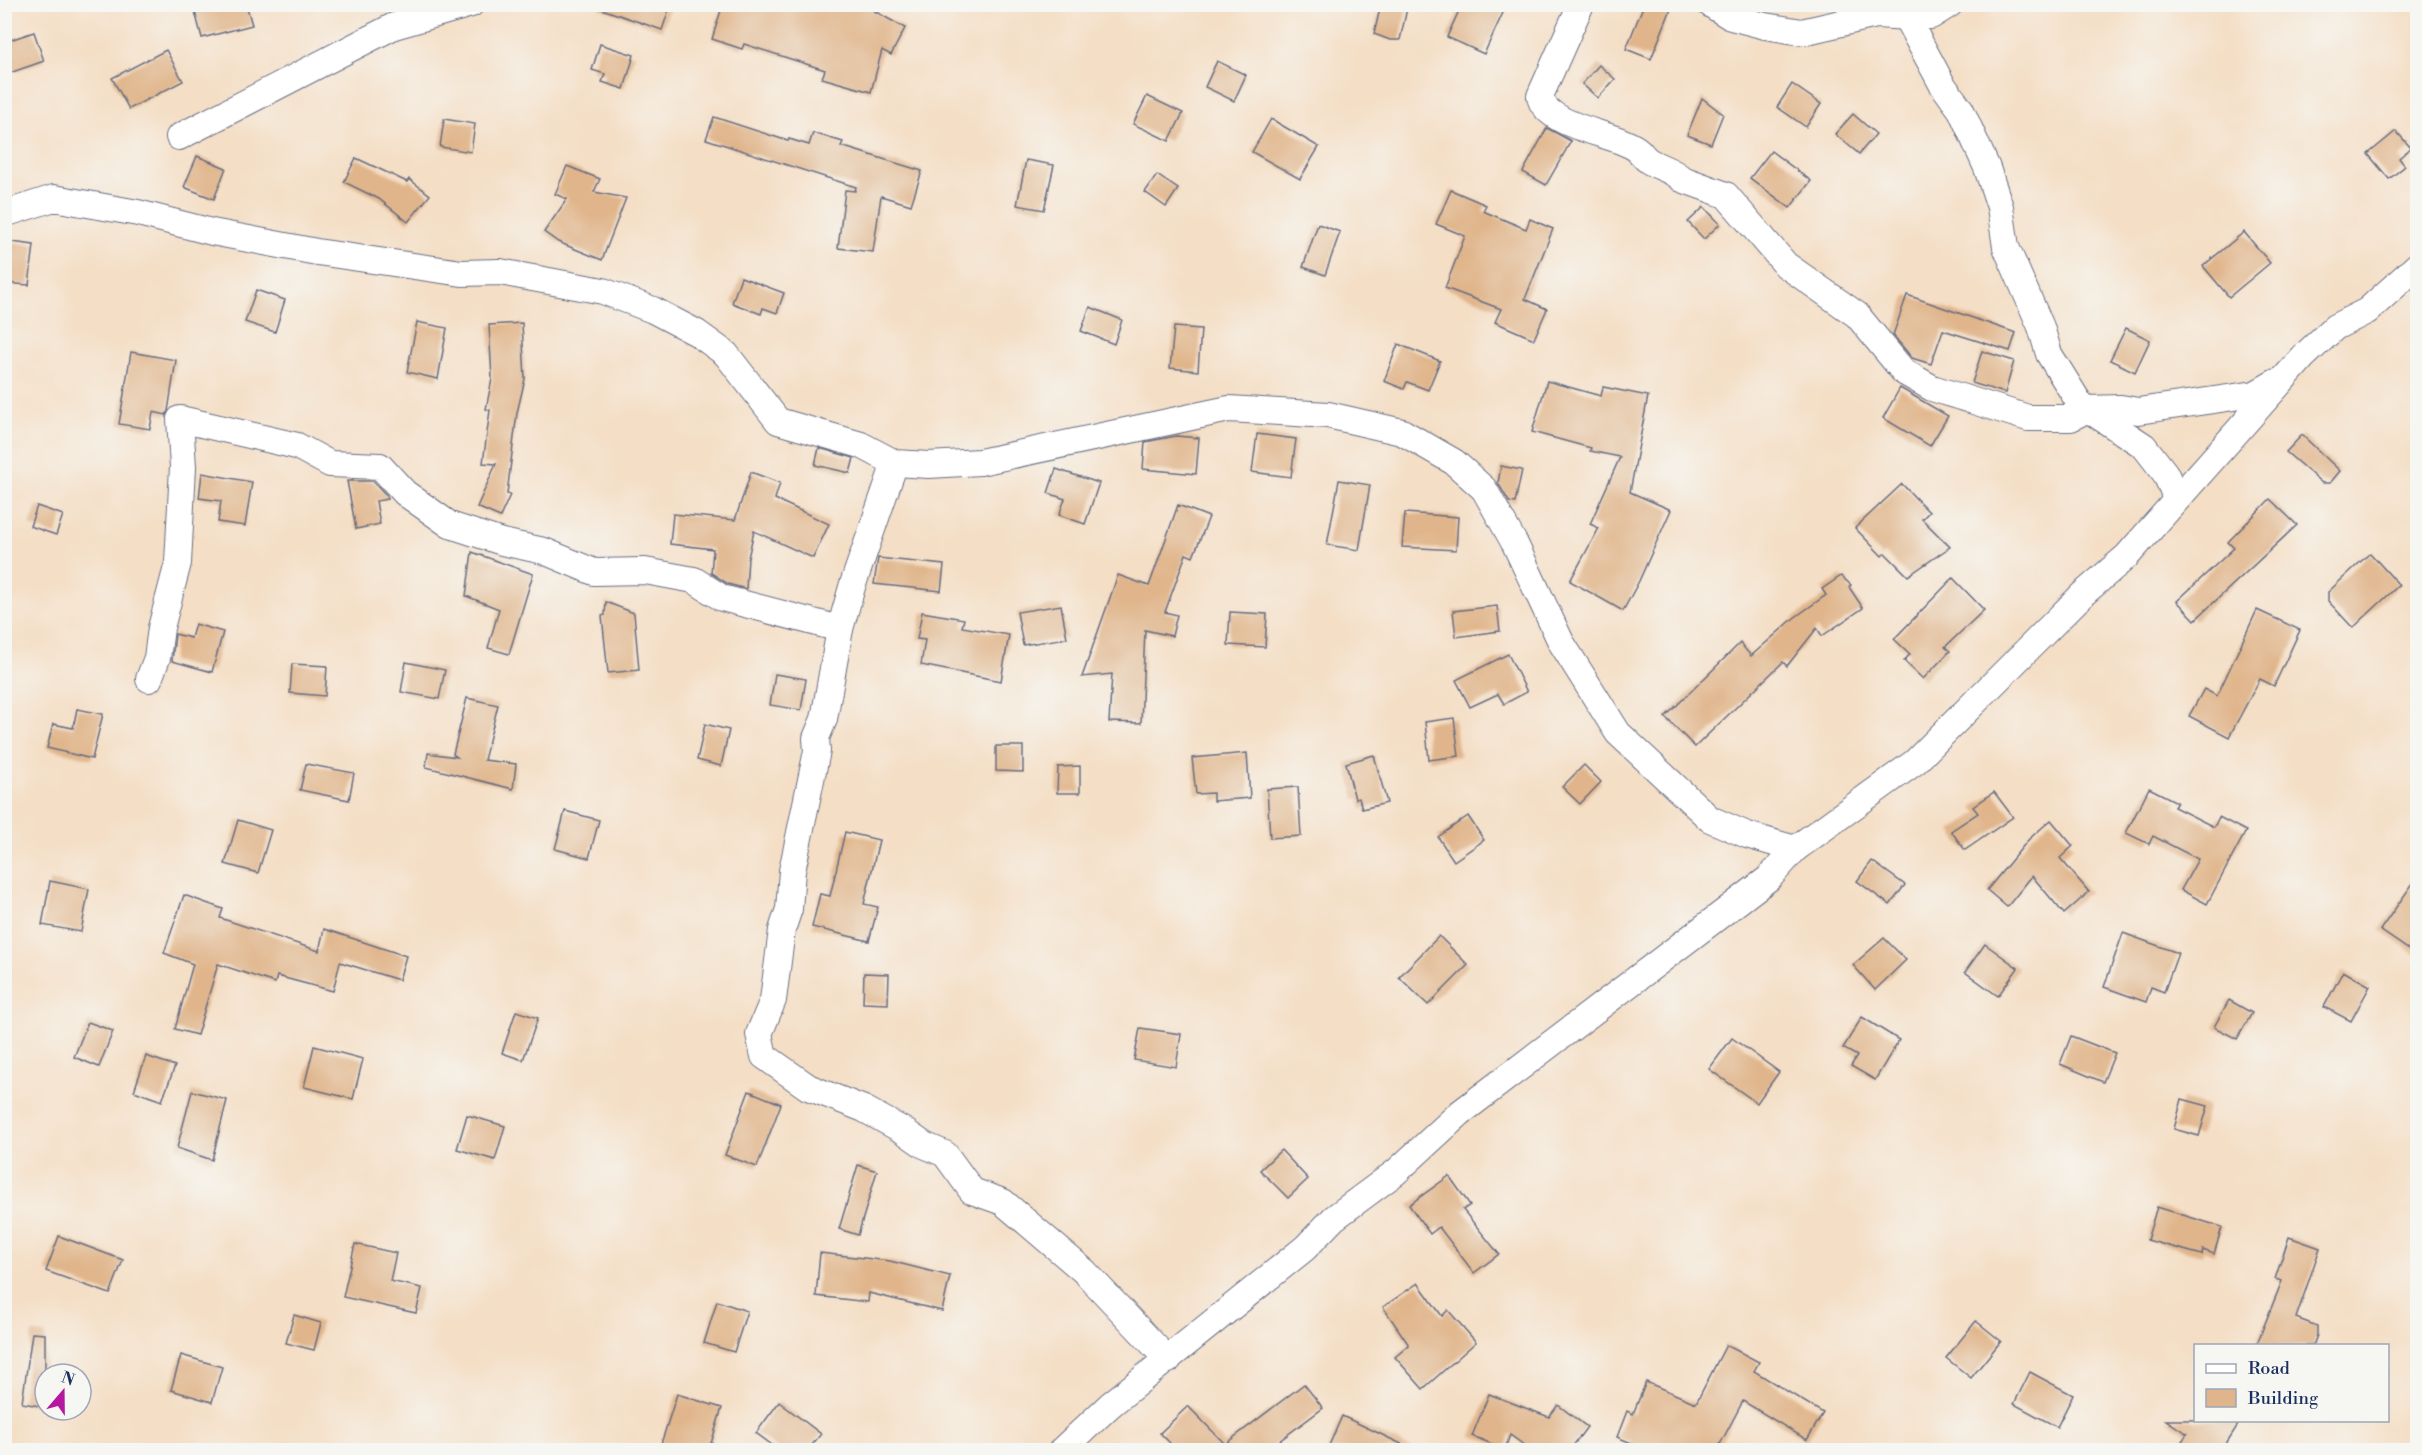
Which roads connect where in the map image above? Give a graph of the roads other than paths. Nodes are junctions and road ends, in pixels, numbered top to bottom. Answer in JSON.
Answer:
{"nodes":[{"id":1,"x":1581,"y":4,"type":"edge"},
{"id":2,"x":1710,"y":4,"type":"edge"},
{"id":3,"x":1950,"y":4,"type":"edge"},
{"id":4,"x":469,"y":5,"type":"edge"},
{"id":5,"x":1901,"y":11,"type":"edge"},
{"id":6,"x":179,"y":136,"type":"dead end"},
{"id":7,"x":4,"y":214,"type":"edge"},
{"id":8,"x":2418,"y":265,"type":"edge"},
{"id":9,"x":2285,"y":377,"type":"junction"},
{"id":10,"x":2087,"y":409,"type":"junction"},
{"id":11,"x":895,"y":463,"type":"junction"},
{"id":12,"x":2175,"y":501,"type":"junction"},
{"id":13,"x":840,"y":629,"type":"junction"},
{"id":14,"x":149,"y":679,"type":"dead end"},
{"id":15,"x":1795,"y":849,"type":"junction"},
{"id":16,"x":1168,"y":1360,"type":"junction"},
{"id":17,"x":1062,"y":1450,"type":"edge"}],
"edges":[{"from":1,"to":10,"type":"street"},
{"from":2,"to":5,"type":"street"},
{"from":3,"to":5,"type":"street"},
{"from":4,"to":6,"type":"street"},
{"from":5,"to":10,"type":"street"},
{"from":7,"to":11,"type":"street"},
{"from":8,"to":9,"type":"street"},
{"from":9,"to":10,"type":"street"},
{"from":9,"to":12,"type":"street"},
{"from":10,"to":12,"type":"street"},
{"from":11,"to":13,"type":"street"},
{"from":11,"to":15,"type":"street"},
{"from":12,"to":15,"type":"street"},
{"from":13,"to":14,"type":"street"},
{"from":13,"to":16,"type":"street"},
{"from":15,"to":16,"type":"street"},
{"from":16,"to":17,"type":"street"}]}
